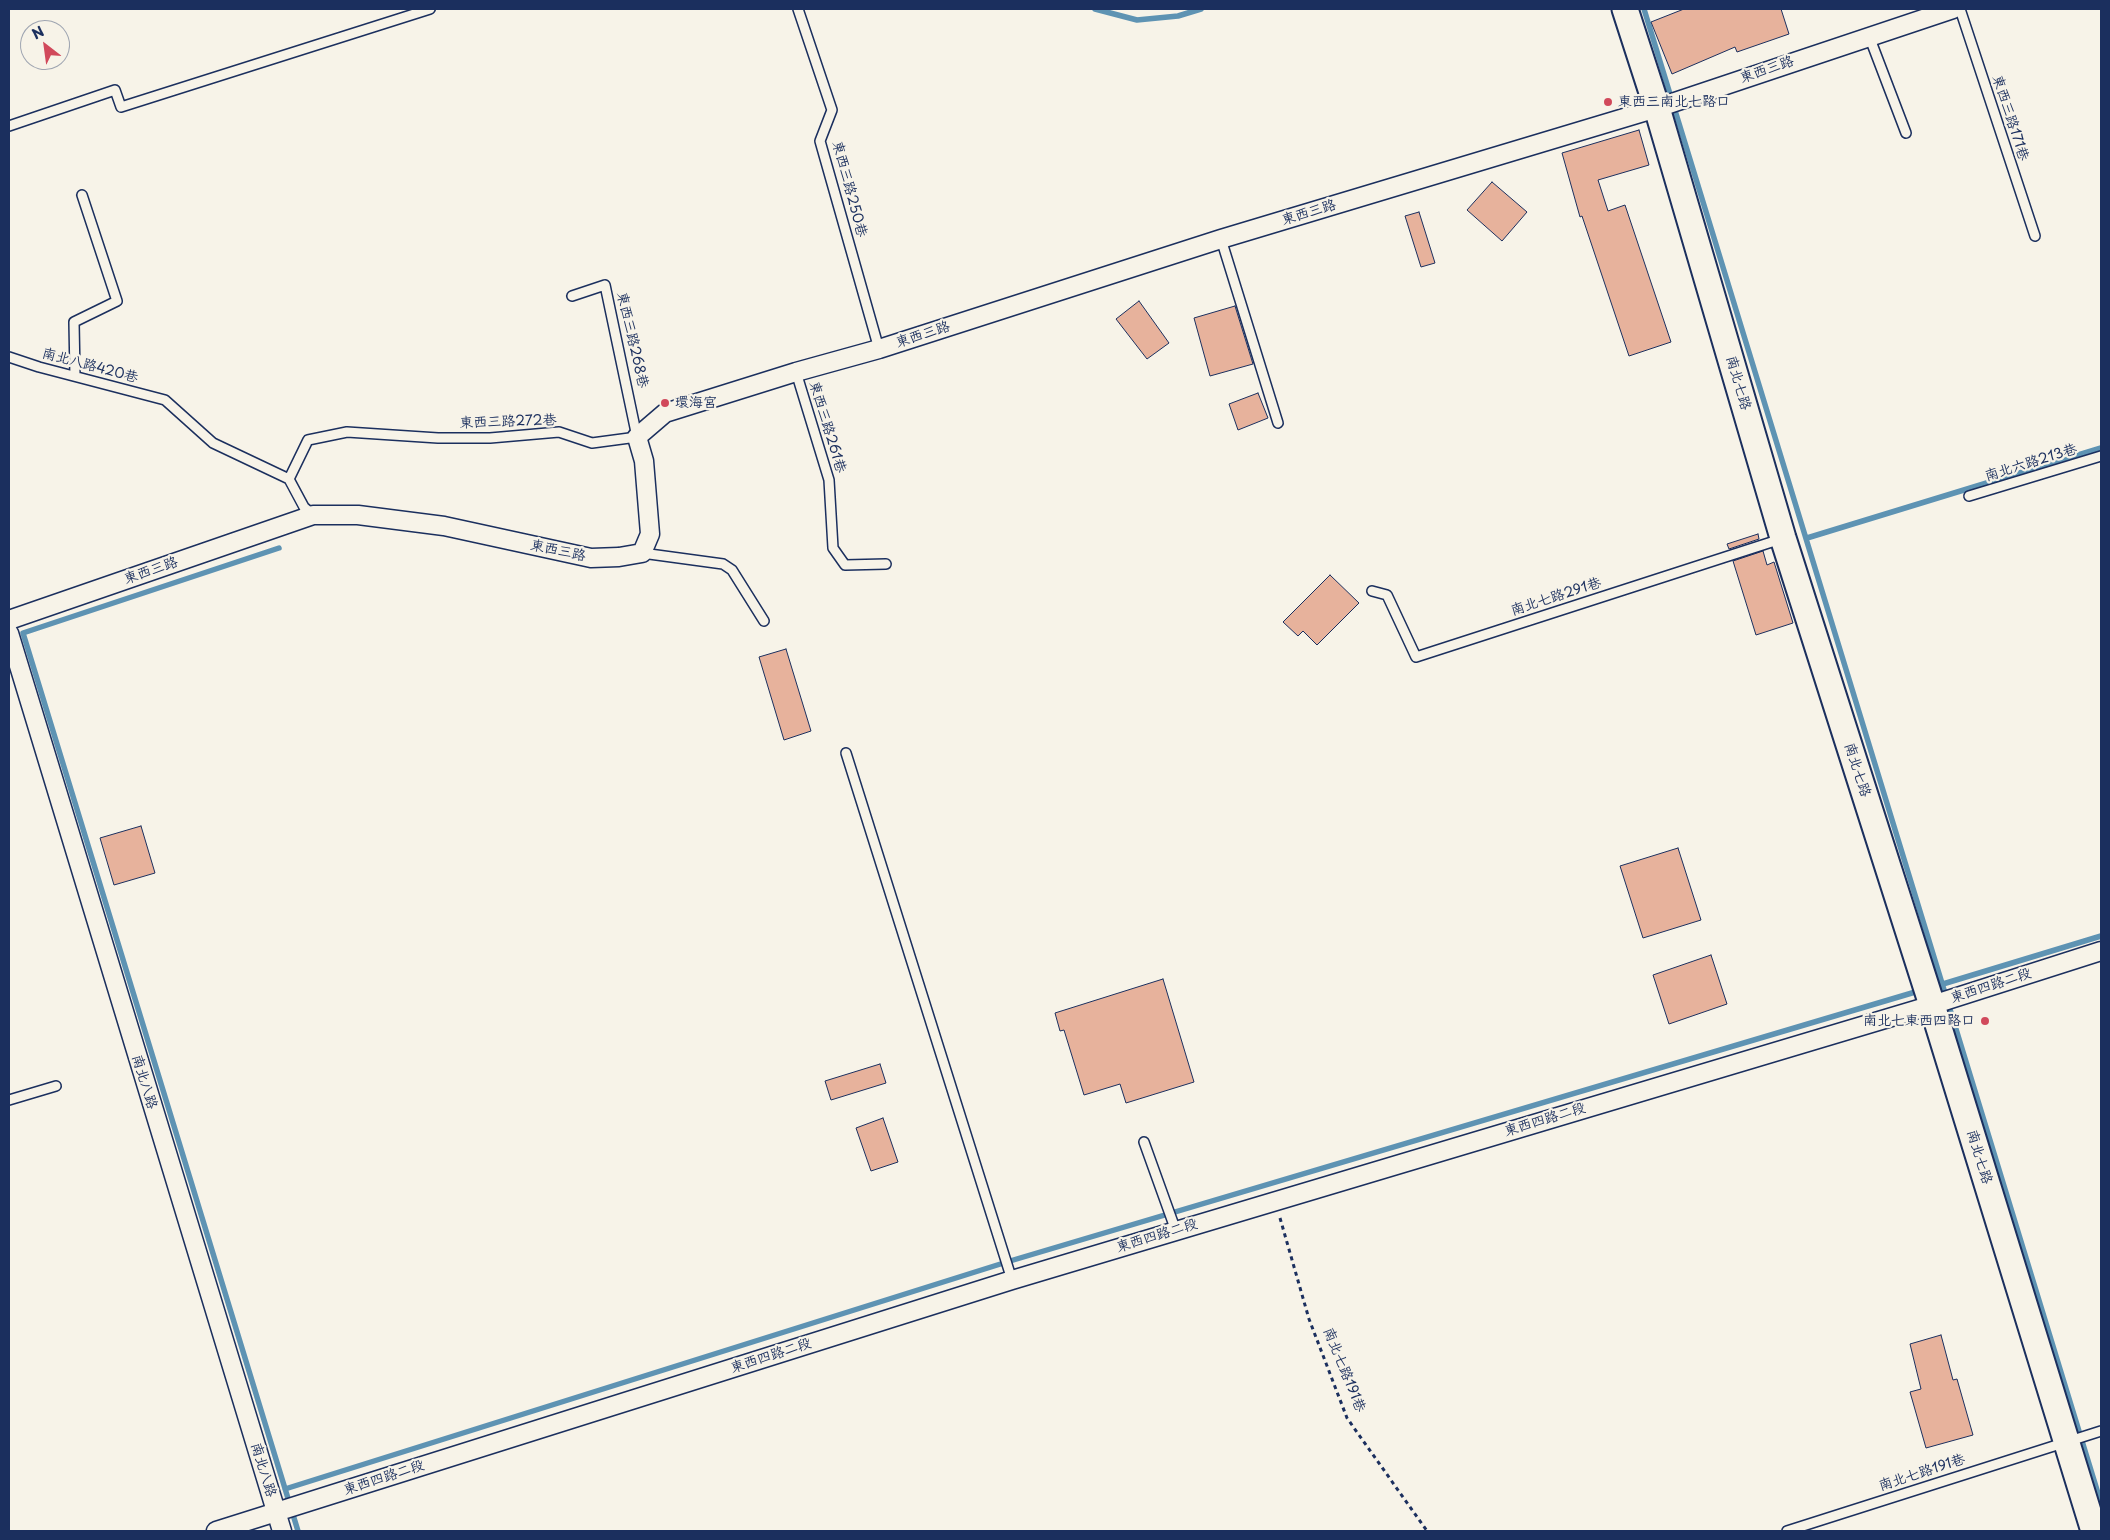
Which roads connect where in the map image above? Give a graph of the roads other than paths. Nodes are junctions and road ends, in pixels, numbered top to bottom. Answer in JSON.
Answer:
{"nodes":[{"id":1,"x":430,"y":9,"type":"edge"},
{"id":2,"x":798,"y":9,"type":"edge"},
{"id":3,"x":1624,"y":9,"type":"edge"},
{"id":4,"x":1953,"y":9,"type":"edge"},
{"id":5,"x":1960,"y":9,"type":"edge"},
{"id":6,"x":1869,"y":36,"type":"junction"},
{"id":7,"x":1657,"y":108,"type":"junction"},
{"id":8,"x":9,"y":126,"type":"edge"},
{"id":9,"x":1906,"y":133,"type":"dead end"},
{"id":10,"x":82,"y":195,"type":"dead end"},
{"id":11,"x":2034,"y":236,"type":"dead end"},
{"id":12,"x":1222,"y":239,"type":"junction"},
{"id":13,"x":572,"y":296,"type":"dead end"},
{"id":14,"x":879,"y":349,"type":"junction"},
{"id":15,"x":9,"y":357,"type":"edge"},
{"id":16,"x":796,"y":372,"type":"junction"},
{"id":17,"x":75,"y":376,"type":"junction"},
{"id":18,"x":1278,"y":423,"type":"dead end"},
{"id":19,"x":637,"y":437,"type":"junction"},
{"id":20,"x":2101,"y":456,"type":"edge"},
{"id":21,"x":289,"y":479,"type":"junction"},
{"id":22,"x":1969,"y":496,"type":"dead end"},
{"id":23,"x":313,"y":515,"type":"junction"},
{"id":24,"x":1783,"y":538,"type":"junction"},
{"id":25,"x":642,"y":553,"type":"junction"},
{"id":26,"x":886,"y":564,"type":"dead end"},
{"id":27,"x":1372,"y":591,"type":"dead end"},
{"id":28,"x":9,"y":620,"type":"edge"},
{"id":29,"x":764,"y":621,"type":"dead end"},
{"id":30,"x":9,"y":633,"type":"edge"},
{"id":31,"x":846,"y":753,"type":"dead end"},
{"id":32,"x":2101,"y":950,"type":"edge"},
{"id":33,"x":1932,"y":1005,"type":"junction"},
{"id":34,"x":56,"y":1086,"type":"dead end"},
{"id":35,"x":9,"y":1100,"type":"edge"},
{"id":36,"x":1144,"y":1142,"type":"dead end"},
{"id":37,"x":1176,"y":1230,"type":"junction"},
{"id":38,"x":1012,"y":1280,"type":"junction"},
{"id":39,"x":2101,"y":1431,"type":"edge"},
{"id":40,"x":2066,"y":1441,"type":"junction"},
{"id":41,"x":276,"y":1513,"type":"junction"},
{"id":42,"x":216,"y":1531,"type":"edge"},
{"id":43,"x":282,"y":1531,"type":"edge"},
{"id":44,"x":1787,"y":1531,"type":"edge"},
{"id":45,"x":2094,"y":1531,"type":"edge"}],
"edges":[{"from":1,"to":8,"type":"lane"},
{"from":2,"to":14,"type":"lane","name":"東西三路250巷"},
{"from":3,"to":7,"type":"street","name":"南北七路"},
{"from":4,"to":6,"type":"street","name":"東西三路"},
{"from":5,"to":11,"type":"lane","name":"東西三路171巷"},
{"from":6,"to":7,"type":"street","name":"東西三路"},
{"from":6,"to":9,"type":"lane"},
{"from":7,"to":12,"type":"street","name":"東西三路"},
{"from":7,"to":24,"type":"street","name":"南北七路"},
{"from":10,"to":17,"type":"lane"},
{"from":12,"to":14,"type":"street","name":"東西三路"},
{"from":12,"to":18,"type":"lane"},
{"from":13,"to":19,"type":"lane","name":"東西三路268巷"},
{"from":14,"to":16,"type":"street","name":"東西三路"},
{"from":15,"to":17,"type":"lane","name":"南北八路420巷"},
{"from":16,"to":19,"type":"street","name":"東西三路"},
{"from":16,"to":26,"type":"lane","name":"東西三路261巷"},
{"from":17,"to":21,"type":"lane","name":"南北八路420巷"},
{"from":19,"to":21,"type":"lane","name":"東西三路272巷"},
{"from":19,"to":25,"type":"street"},
{"from":20,"to":22,"type":"lane","name":"南北六路213巷"},
{"from":21,"to":23,"type":"lane"},
{"from":23,"to":25,"type":"street","name":"東西三路"},
{"from":23,"to":28,"type":"street","name":"東西三路"},
{"from":24,"to":27,"type":"lane","name":"南北七路291巷"},
{"from":24,"to":33,"type":"street","name":"南北七路"},
{"from":25,"to":29,"type":"lane"},
{"from":30,"to":41,"type":"street","name":"南北八路"},
{"from":31,"to":38,"type":"lane"},
{"from":32,"to":33,"type":"street","name":"東西四路二段"},
{"from":33,"to":37,"type":"street","name":"東西四路二段"},
{"from":33,"to":40,"type":"street","name":"南北七路"},
{"from":34,"to":35,"type":"lane"},
{"from":36,"to":37,"type":"lane"},
{"from":37,"to":38,"type":"street","name":"東西四路二段"},
{"from":38,"to":41,"type":"street","name":"東西四路二段"},
{"from":39,"to":40,"type":"lane","name":"南北七路191巷"},
{"from":40,"to":44,"type":"lane","name":"南北七路191巷"},
{"from":40,"to":45,"type":"street","name":"南北七路"},
{"from":41,"to":42,"type":"street","name":"東西四路二段"},
{"from":41,"to":43,"type":"street","name":"南北八路"}]}
